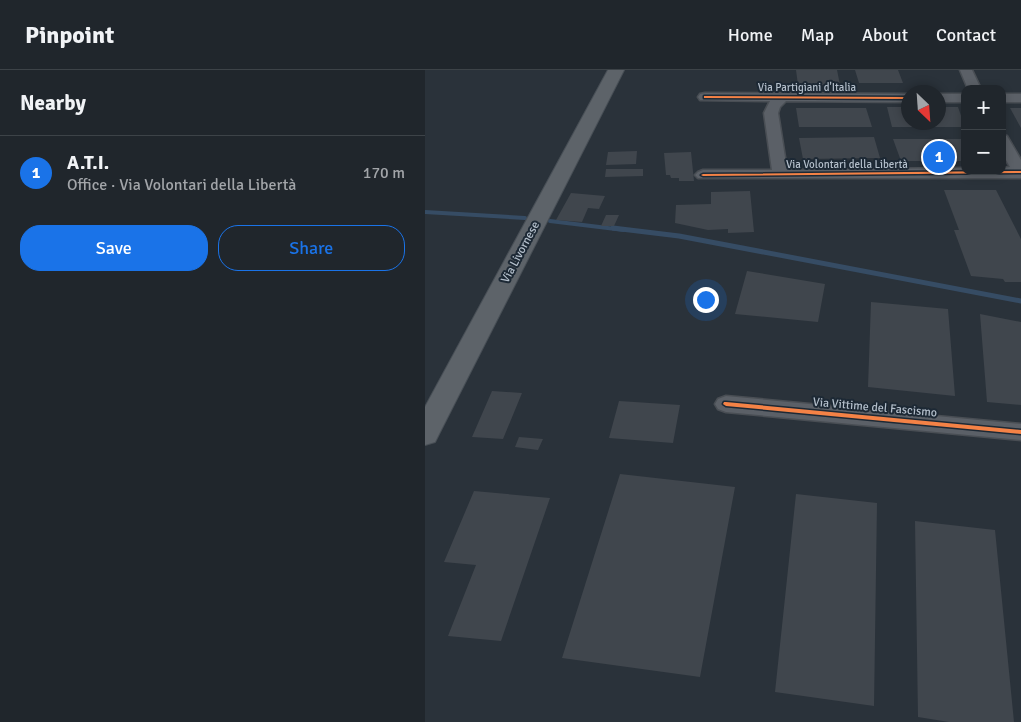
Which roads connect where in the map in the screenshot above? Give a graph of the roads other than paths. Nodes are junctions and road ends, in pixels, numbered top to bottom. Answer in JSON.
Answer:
{"nodes":[{"id":1,"x":615,"y":70,"type":"edge"},
{"id":2,"x":966,"y":70,"type":"edge"},
{"id":3,"x":973,"y":85,"type":"edge"},
{"id":4,"x":705,"y":97,"type":"dead end"},
{"id":5,"x":782,"y":98,"type":"junction"},
{"id":6,"x":901,"y":98,"type":"edge"},
{"id":7,"x":946,"y":98,"type":"edge"},
{"id":8,"x":961,"y":98,"type":"edge"},
{"id":9,"x":1006,"y":98,"type":"edge"},
{"id":10,"x":1021,"y":98,"type":"edge"},
{"id":11,"x":1006,"y":146,"type":"edge"},
{"id":12,"x":1021,"y":173,"type":"edge"},
{"id":13,"x":780,"y":174,"type":"junction"},
{"id":14,"x":703,"y":175,"type":"dead end"},
{"id":15,"x":726,"y":404,"type":"dead end"},
{"id":16,"x":1021,"y":432,"type":"edge"},
{"id":17,"x":425,"y":434,"type":"edge"}],
"edges":[{"from":1,"to":17,"type":"main road","name":"Via Livornese"},
{"from":2,"to":3,"type":"street"},
{"from":4,"to":5,"type":"street","name":"Via Partigiani d'Italia"},
{"from":5,"to":6,"type":"street","name":"Via Partigiani d'Italia"},
{"from":5,"to":13,"type":"street","name":"Via Volontari della Libertà"},
{"from":7,"to":8,"type":"street"},
{"from":9,"to":10,"type":"street"},
{"from":11,"to":12,"type":"street"},
{"from":12,"to":13,"type":"street","name":"Via Volontari della Libertà"},
{"from":13,"to":14,"type":"street","name":"Via Volontari della Libertà"},
{"from":15,"to":16,"type":"street","name":"Via Vittime del Fascismo"}]}
